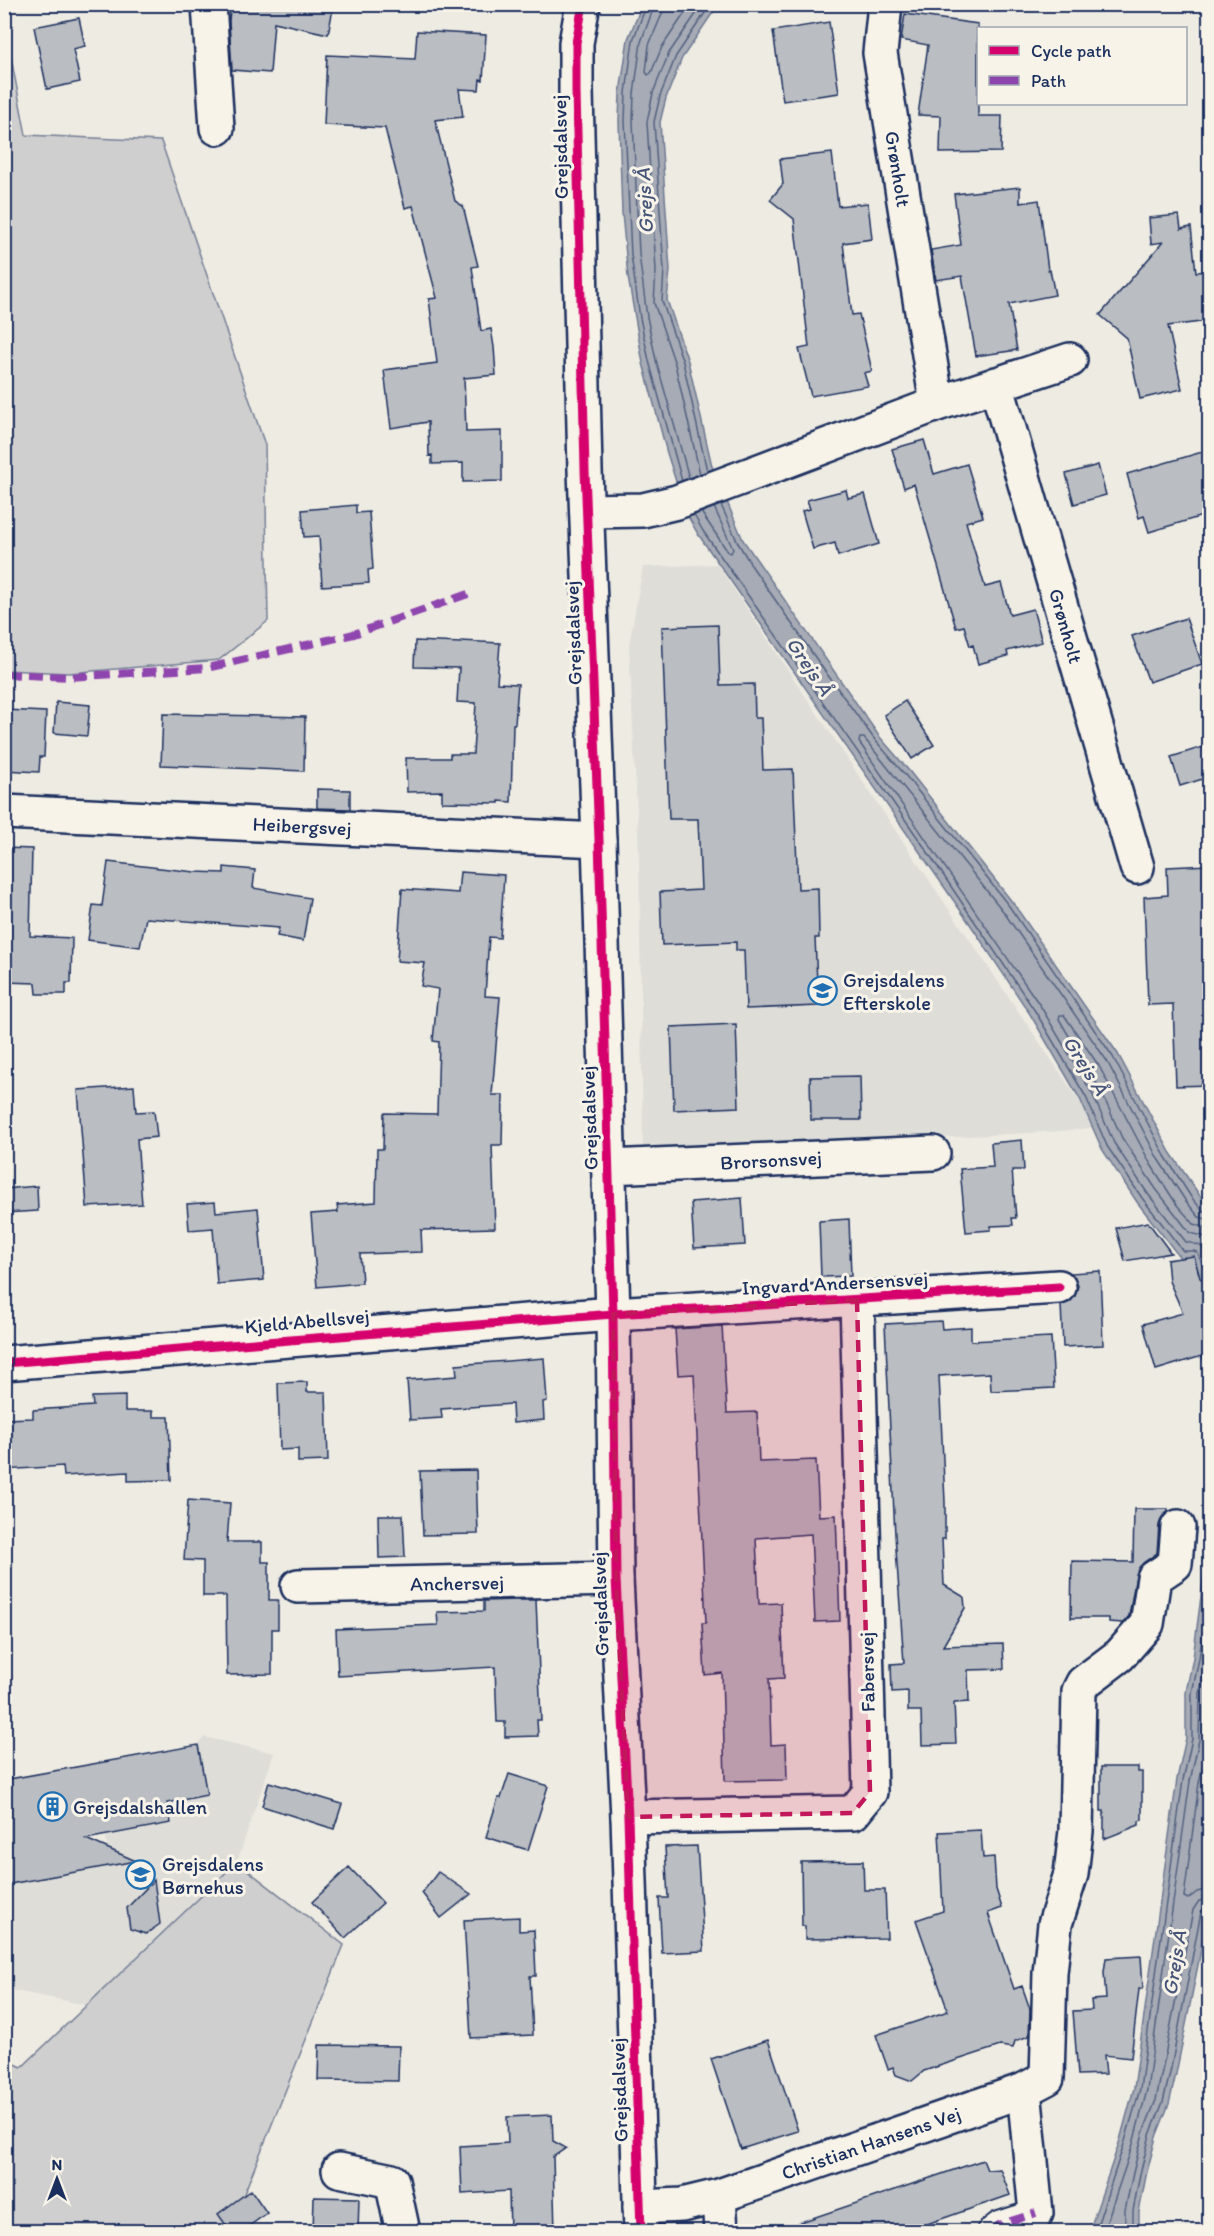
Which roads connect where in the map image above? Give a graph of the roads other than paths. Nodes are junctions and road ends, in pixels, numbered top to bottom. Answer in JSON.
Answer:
{"nodes":[{"id":1,"x":209,"y":4,"type":"edge"},
{"id":2,"x":584,"y":4,"type":"edge"},
{"id":3,"x":885,"y":4,"type":"edge"},
{"id":4,"x":217,"y":128,"type":"dead end"},
{"id":5,"x":1070,"y":360,"type":"dead end"},
{"id":6,"x":996,"y":384,"type":"junction"},
{"id":7,"x":937,"y":404,"type":"junction"},
{"id":8,"x":587,"y":511,"type":"junction"},
{"id":9,"x":4,"y":812,"type":"edge"},
{"id":10,"x":599,"y":840,"type":"junction"},
{"id":11,"x":1137,"y":867,"type":"dead end"},
{"id":12,"x":933,"y":1153,"type":"dead end"},
{"id":13,"x":608,"y":1167,"type":"junction"},
{"id":14,"x":1059,"y":1287,"type":"dead end"},
{"id":15,"x":858,"y":1300,"type":"junction"},
{"id":16,"x":613,"y":1314,"type":"junction"},
{"id":17,"x":4,"y":1363,"type":"edge"},
{"id":18,"x":1178,"y":1527,"type":"dead end"},
{"id":19,"x":616,"y":1579,"type":"junction"},
{"id":20,"x":298,"y":1586,"type":"dead end"},
{"id":21,"x":628,"y":1817,"type":"junction"},
{"id":22,"x":1024,"y":2090,"type":"junction"},
{"id":23,"x":339,"y":2170,"type":"dead end"},
{"id":24,"x":719,"y":2196,"type":"junction"},
{"id":25,"x":1036,"y":2213,"type":"joint"},
{"id":26,"x":641,"y":2219,"type":"edge"},
{"id":27,"x":403,"y":2232,"type":"edge"},
{"id":28,"x":721,"y":2232,"type":"edge"},
{"id":29,"x":990,"y":2232,"type":"edge"}],
"edges":[{"from":1,"to":4,"type":"street"},
{"from":2,"to":8,"type":"street","name":"Grejsdalsvej"},
{"from":3,"to":7,"type":"street","name":"Grønholt"},
{"from":5,"to":6,"type":"street"},
{"from":6,"to":7,"type":"street"},
{"from":6,"to":11,"type":"street","name":"Grønholt"},
{"from":7,"to":8,"type":"street"},
{"from":8,"to":10,"type":"street","name":"Grejsdalsvej"},
{"from":9,"to":10,"type":"street","name":"Heibergsvej"},
{"from":10,"to":13,"type":"street","name":"Grejsdalsvej"},
{"from":12,"to":13,"type":"street","name":"Brorsonsvej"},
{"from":13,"to":16,"type":"street","name":"Grejsdalsvej"},
{"from":14,"to":15,"type":"street","name":"Ingvard Andersensvej"},
{"from":15,"to":16,"type":"street","name":"Ingvard Andersensvej"},
{"from":15,"to":21,"type":"street","name":"Fabersvej"},
{"from":16,"to":17,"type":"street","name":"Kjeld Abellsvej"},
{"from":16,"to":19,"type":"street","name":"Grejsdalsvej"},
{"from":18,"to":22,"type":"street","name":"Christian Hansens Vej"},
{"from":19,"to":20,"type":"street","name":"Anchersvej"},
{"from":19,"to":21,"type":"street","name":"Grejsdalsvej"},
{"from":21,"to":26,"type":"street","name":"Grejsdalsvej"},
{"from":22,"to":24,"type":"street","name":"Christian Hansens Vej"},
{"from":22,"to":25,"type":"street"},
{"from":23,"to":27,"type":"street"},
{"from":24,"to":26,"type":"street","name":"Christian Hansens Vej"},
{"from":24,"to":28,"type":"street"},
{"from":25,"to":29,"type":"street"}]}
